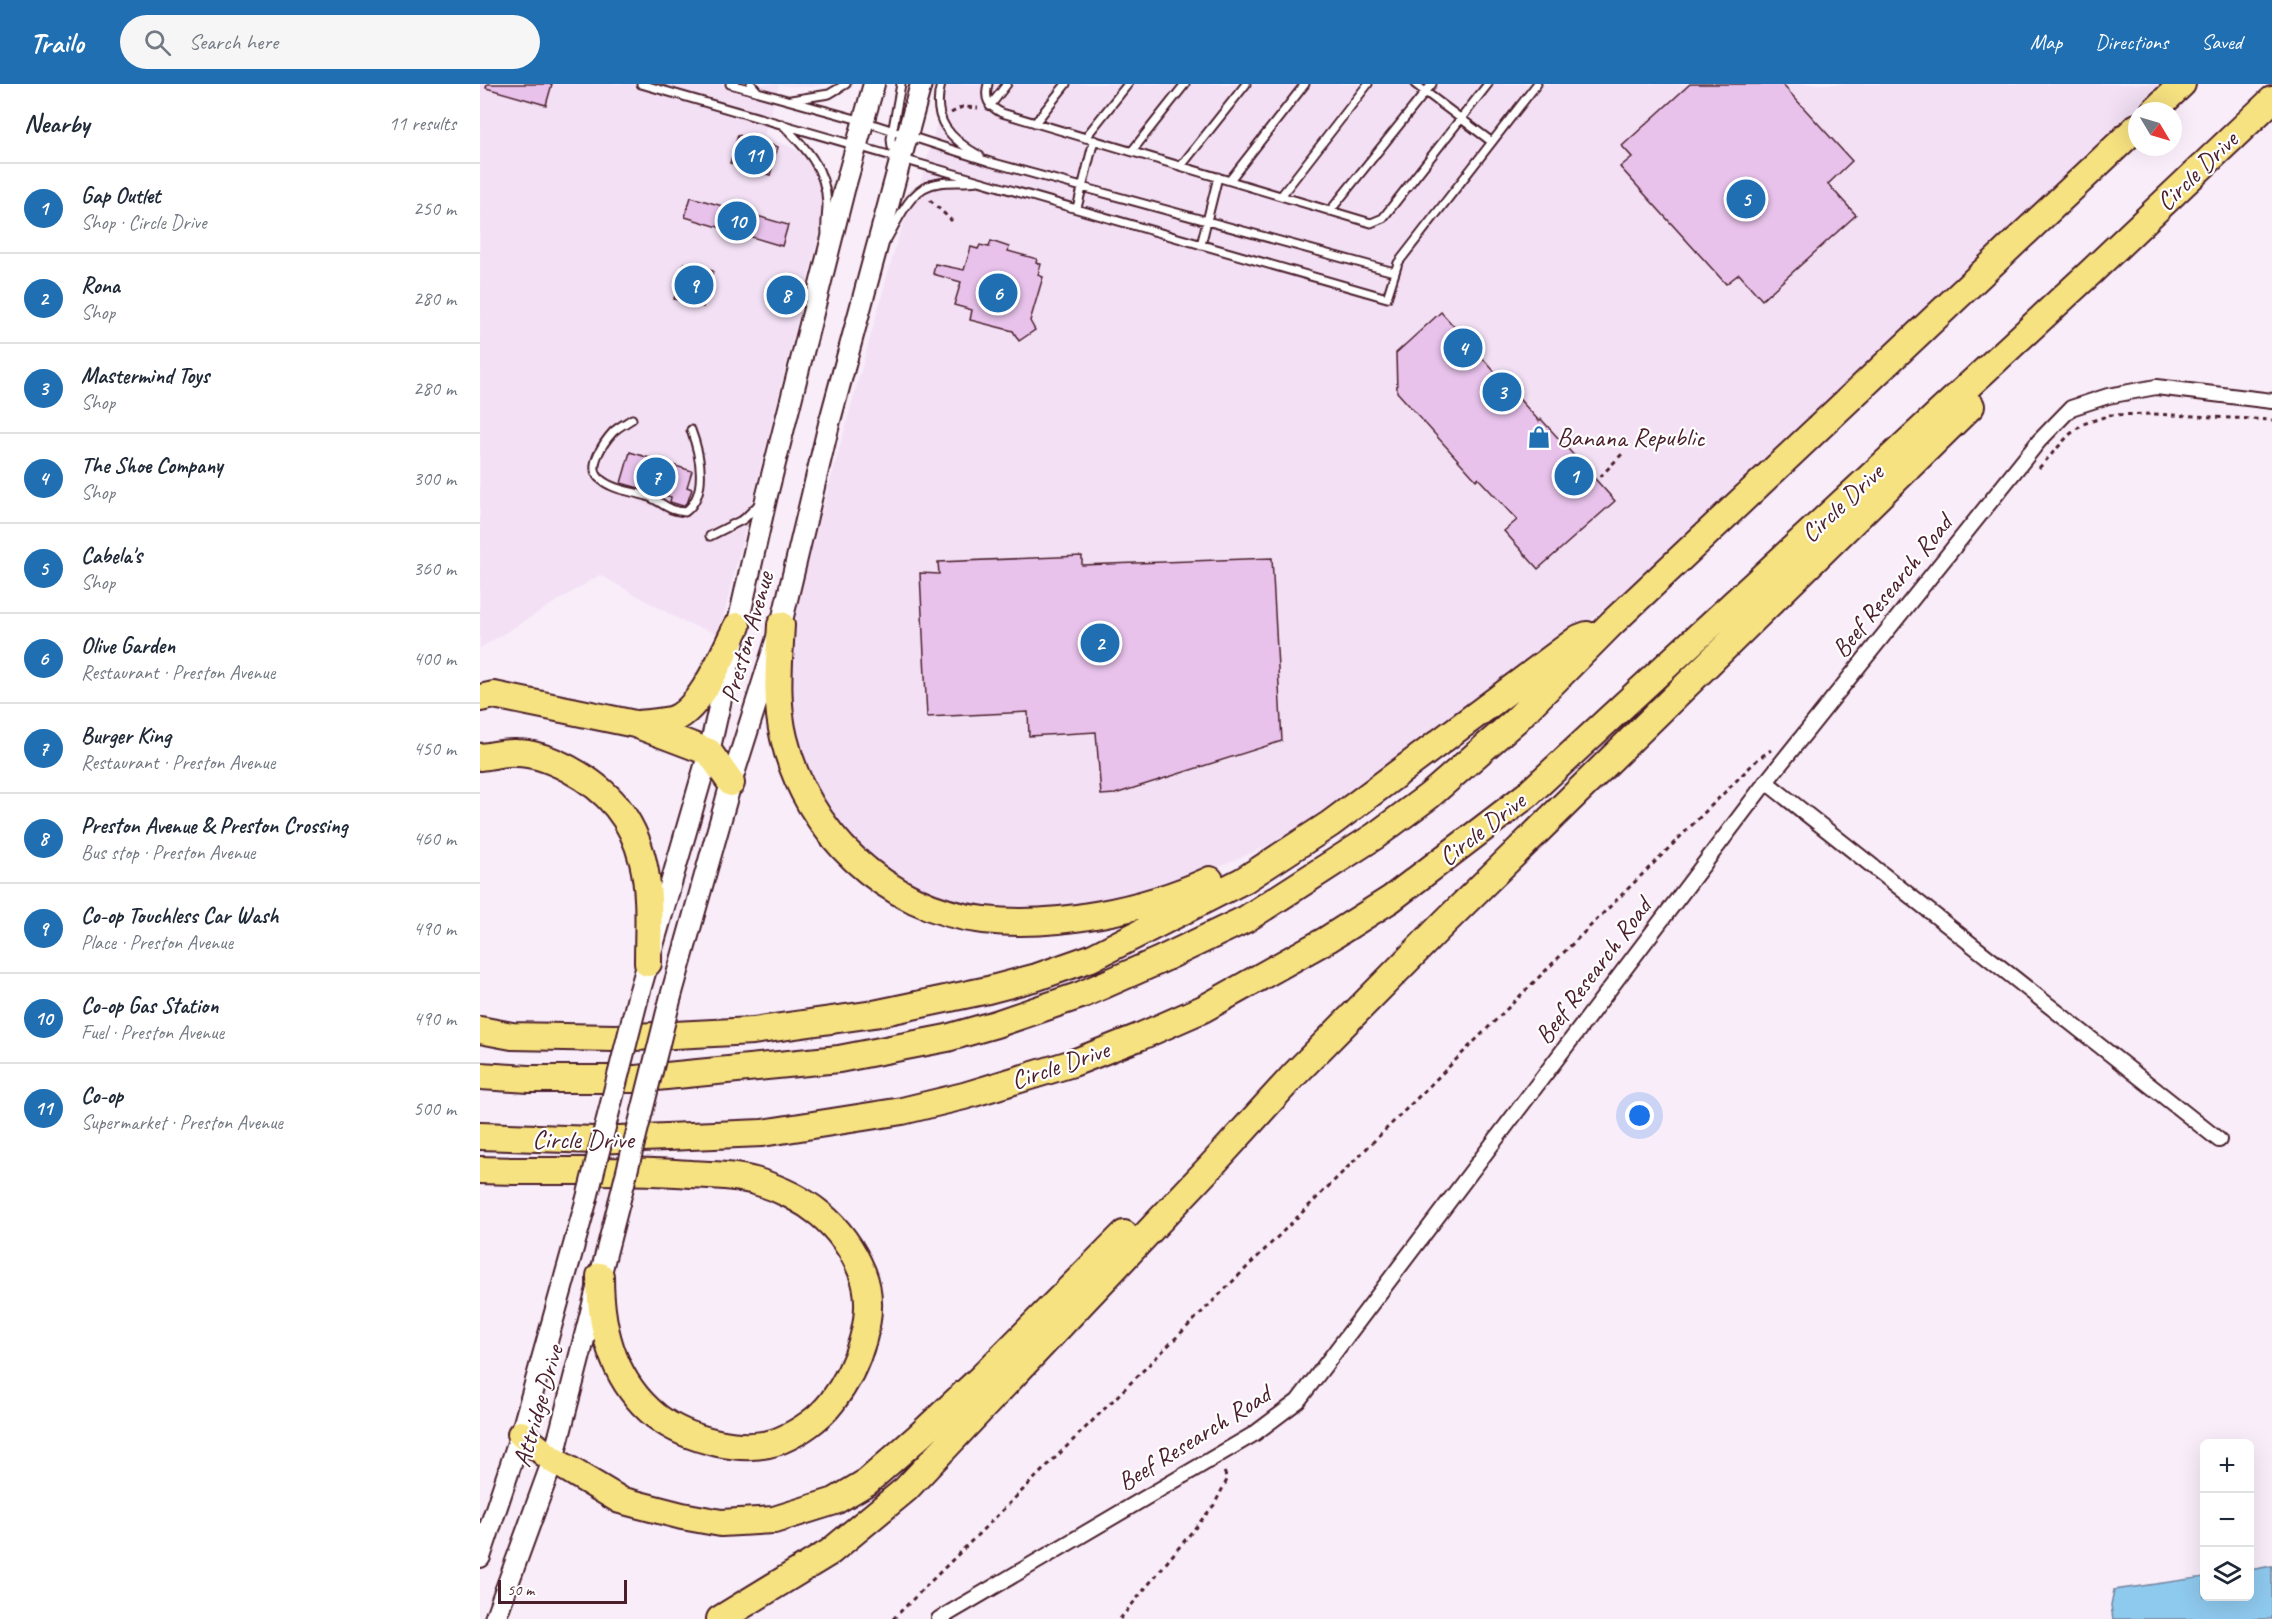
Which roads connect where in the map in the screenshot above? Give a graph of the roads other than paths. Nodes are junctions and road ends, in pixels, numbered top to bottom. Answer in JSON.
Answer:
{"nodes":[{"id":1,"x":641,"y":84,"type":"edge"},
{"id":2,"x":730,"y":84,"type":"edge"},
{"id":3,"x":751,"y":84,"type":"edge"},
{"id":4,"x":846,"y":84,"type":"edge"},
{"id":5,"x":874,"y":84,"type":"edge"},
{"id":6,"x":901,"y":84,"type":"edge"},
{"id":7,"x":921,"y":84,"type":"edge"},
{"id":8,"x":941,"y":84,"type":"edge"},
{"id":9,"x":988,"y":84,"type":"edge"},
{"id":10,"x":1007,"y":84,"type":"edge"},
{"id":11,"x":1066,"y":84,"type":"edge"},
{"id":12,"x":1128,"y":84,"type":"edge"},
{"id":13,"x":1185,"y":84,"type":"edge"},
{"id":14,"x":1246,"y":84,"type":"edge"},
{"id":15,"x":1305,"y":84,"type":"edge"},
{"id":16,"x":1368,"y":84,"type":"edge"},
{"id":17,"x":1415,"y":84,"type":"edge"},
{"id":18,"x":1432,"y":84,"type":"edge"},
{"id":19,"x":1488,"y":84,"type":"edge"},
{"id":20,"x":1537,"y":84,"type":"edge"},
{"id":21,"x":2182,"y":84,"type":"edge"},
{"id":22,"x":758,"y":92,"type":"junction"},
{"id":23,"x":1426,"y":92,"type":"junction"},
{"id":24,"x":788,"y":100,"type":"junction"},
{"id":25,"x":2272,"y":100,"type":"edge"},
{"id":26,"x":2163,"y":102,"type":"edge"},
{"id":27,"x":990,"y":106,"type":"junction"},
{"id":28,"x":1461,"y":118,"type":"junction"},
{"id":29,"x":863,"y":121,"type":"junction"},
{"id":30,"x":780,"y":123,"type":"junction"},
{"id":31,"x":1035,"y":123,"type":"junction"},
{"id":32,"x":899,"y":133,"type":"junction"},
{"id":33,"x":2128,"y":136,"type":"edge"},
{"id":34,"x":1085,"y":138,"type":"junction"},
{"id":35,"x":1094,"y":140,"type":"junction"},
{"id":36,"x":1492,"y":142,"type":"junction"},
{"id":37,"x":856,"y":144,"type":"junction"},
{"id":38,"x":1132,"y":151,"type":"junction"},
{"id":39,"x":900,"y":158,"type":"junction"},
{"id":40,"x":990,"y":162,"type":"junction"},
{"id":41,"x":1181,"y":166,"type":"junction"},
{"id":42,"x":1218,"y":177,"type":"junction"},
{"id":43,"x":1230,"y":180,"type":"junction"},
{"id":44,"x":978,"y":181,"type":"junction"},
{"id":45,"x":1081,"y":187,"type":"junction"},
{"id":46,"x":1281,"y":196,"type":"junction"},
{"id":47,"x":1077,"y":208,"type":"junction"},
{"id":48,"x":1330,"y":211,"type":"junction"},
{"id":49,"x":1207,"y":222,"type":"junction"},
{"id":50,"x":1202,"y":245,"type":"junction"},
{"id":51,"x":828,"y":253,"type":"junction"},
{"id":52,"x":873,"y":261,"type":"junction"},
{"id":53,"x":1394,"y":272,"type":"junction"},
{"id":54,"x":2091,"y":272,"type":"junction"},
{"id":55,"x":2272,"y":401,"type":"edge"},
{"id":56,"x":632,"y":419,"type":"dead end"},
{"id":57,"x":690,"y":430,"type":"dead end"},
{"id":58,"x":767,"y":495,"type":"junction"},
{"id":59,"x":710,"y":536,"type":"dead end"},
{"id":60,"x":1612,"y":624,"type":"junction"},
{"id":61,"x":781,"y":625,"type":"junction"},
{"id":62,"x":737,"y":626,"type":"junction"},
{"id":63,"x":480,"y":698,"type":"edge"},
{"id":64,"x":635,"y":724,"type":"junction"},
{"id":65,"x":709,"y":752,"type":"junction"},
{"id":66,"x":480,"y":757,"type":"edge"},
{"id":67,"x":1766,"y":782,"type":"junction"},
{"id":68,"x":731,"y":783,"type":"junction"},
{"id":69,"x":1330,"y":824,"type":"junction"},
{"id":70,"x":648,"y":963,"type":"junction"},
{"id":71,"x":480,"y":1030,"type":"edge"},
{"id":72,"x":480,"y":1076,"type":"edge"},
{"id":73,"x":1293,"y":1076,"type":"junction"},
{"id":74,"x":480,"y":1136,"type":"edge"},
{"id":75,"x":2219,"y":1140,"type":"dead end"},
{"id":76,"x":480,"y":1170,"type":"edge"},
{"id":77,"x":586,"y":1202,"type":"joint"},
{"id":78,"x":619,"y":1203,"type":"joint"},
{"id":79,"x":600,"y":1276,"type":"junction"},
{"id":80,"x":521,"y":1434,"type":"junction"},
{"id":81,"x":553,"y":1460,"type":"junction"},
{"id":82,"x":480,"y":1557,"type":"edge"},
{"id":83,"x":495,"y":1619,"type":"edge"},
{"id":84,"x":720,"y":1619,"type":"edge"},
{"id":85,"x":939,"y":1619,"type":"edge"}],
"edges":[{"from":1,"to":30,"type":"lane"},
{"from":2,"to":22,"type":"lane"},
{"from":3,"to":22,"type":"lane"},
{"from":4,"to":24,"type":"lane"},
{"from":5,"to":29,"type":"main road","name":"Preston Avenue"},
{"from":6,"to":32,"type":"lane"},
{"from":7,"to":32,"type":"main road","name":"Preston Avenue"},
{"from":8,"to":40,"type":"lane"},
{"from":9,"to":27,"type":"lane"},
{"from":10,"to":27,"type":"lane"},
{"from":11,"to":31,"type":"lane"},
{"from":12,"to":34,"type":"lane"},
{"from":13,"to":38,"type":"lane"},
{"from":14,"to":41,"type":"lane"},
{"from":15,"to":43,"type":"lane"},
{"from":16,"to":46,"type":"lane"},
{"from":17,"to":23,"type":"lane"},
{"from":18,"to":23,"type":"lane"},
{"from":19,"to":28,"type":"lane"},
{"from":20,"to":36,"type":"lane"},
{"from":21,"to":26,"type":"highway"},
{"from":22,"to":24,"type":"lane"},
{"from":23,"to":28,"type":"lane"},
{"from":23,"to":48,"type":"lane"},
{"from":24,"to":29,"type":"lane"},
{"from":25,"to":54,"type":"highway","name":"Circle Drive"},
{"from":27,"to":31,"type":"lane"},
{"from":28,"to":36,"type":"lane"},
{"from":28,"to":48,"type":"lane"},
{"from":29,"to":32,"type":"lane"},
{"from":29,"to":37,"type":"main road","name":"Preston Avenue"},
{"from":30,"to":37,"type":"lane"},
{"from":30,"to":51,"type":"lane"},
{"from":31,"to":34,"type":"lane"},
{"from":32,"to":39,"type":"main road","name":"Preston Avenue"},
{"from":32,"to":40,"type":"lane"},
{"from":33,"to":60,"type":"highway"},
{"from":34,"to":35,"type":"lane"},
{"from":35,"to":38,"type":"lane"},
{"from":35,"to":45,"type":"lane"},
{"from":36,"to":53,"type":"lane"},
{"from":37,"to":39,"type":"lane"},
{"from":37,"to":51,"type":"main road","name":"Preston Avenue"},
{"from":38,"to":41,"type":"lane"},
{"from":39,"to":44,"type":"lane"},
{"from":39,"to":52,"type":"main road","name":"Preston Avenue"},
{"from":40,"to":45,"type":"lane"},
{"from":41,"to":42,"type":"lane"},
{"from":42,"to":43,"type":"lane"},
{"from":42,"to":49,"type":"lane"},
{"from":43,"to":46,"type":"lane"},
{"from":44,"to":47,"type":"lane"},
{"from":44,"to":52,"type":"lane"},
{"from":45,"to":47,"type":"lane"},
{"from":45,"to":49,"type":"lane"},
{"from":46,"to":48,"type":"lane"},
{"from":47,"to":50,"type":"lane"},
{"from":49,"to":50,"type":"lane"},
{"from":49,"to":53,"type":"lane"},
{"from":50,"to":53,"type":"lane"},
{"from":51,"to":58,"type":"main road","name":"Preston Avenue"},
{"from":52,"to":61,"type":"main road","name":"Preston Avenue"},
{"from":54,"to":73,"type":"highway"},
{"from":54,"to":74,"type":"highway","name":"Circle Drive"},
{"from":55,"to":67,"type":"street","name":"Beef Research Road"},
{"from":56,"to":57,"type":"lane"},
{"from":58,"to":59,"type":"lane"},
{"from":58,"to":62,"type":"main road","name":"Preston Avenue"},
{"from":60,"to":69,"type":"highway"},
{"from":60,"to":72,"type":"highway"},
{"from":61,"to":68,"type":"main road","name":"Preston Avenue"},
{"from":61,"to":69,"type":"highway"},
{"from":62,"to":64,"type":"highway"},
{"from":62,"to":65,"type":"main road","name":"Preston Avenue"},
{"from":63,"to":64,"type":"highway"},
{"from":64,"to":65,"type":"highway"},
{"from":65,"to":68,"type":"highway"},
{"from":65,"to":70,"type":"main road","name":"Preston Avenue"},
{"from":66,"to":70,"type":"highway"},
{"from":67,"to":75,"type":"street"},
{"from":67,"to":85,"type":"street","name":"Beef Research Road"},
{"from":68,"to":78,"type":"main road","name":"Preston Avenue","bridge":true},
{"from":69,"to":71,"type":"highway"},
{"from":70,"to":77,"type":"main road","name":"Preston Avenue","bridge":true},
{"from":73,"to":81,"type":"highway"},
{"from":73,"to":84,"type":"highway"},
{"from":76,"to":79,"type":"highway"},
{"from":77,"to":80,"type":"main road","name":"Attridge Drive"},
{"from":78,"to":79,"type":"main road","name":"Attridge Drive"},
{"from":79,"to":81,"type":"main road","name":"Attridge Drive"},
{"from":80,"to":81,"type":"highway"},
{"from":80,"to":82,"type":"main road","name":"Attridge Drive"},
{"from":81,"to":83,"type":"main road","name":"Attridge Drive"}]}
